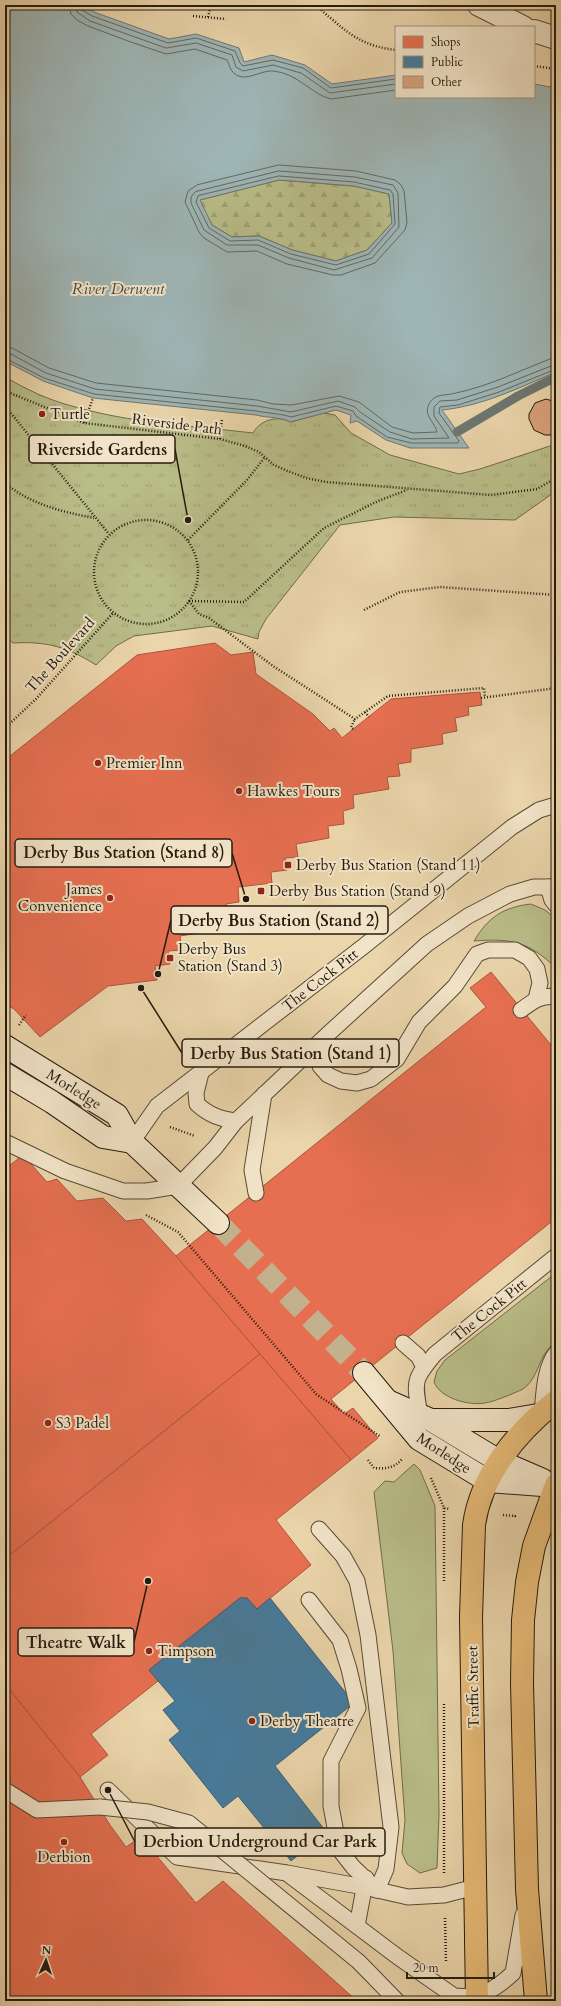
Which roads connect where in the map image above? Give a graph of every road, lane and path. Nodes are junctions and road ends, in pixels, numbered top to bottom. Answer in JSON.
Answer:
{"nodes":[{"id":1,"x":211,"y":5,"type":"edge"},
{"id":2,"x":318,"y":5,"type":"edge"},
{"id":3,"x":479,"y":5,"type":"edge"},
{"id":4,"x":193,"y":16,"type":"dead end"},
{"id":5,"x":208,"y":17,"type":"junction"},
{"id":6,"x":226,"y":19,"type":"dead end"},
{"id":7,"x":521,"y":26,"type":"edge"},
{"id":8,"x":535,"y":31,"type":"edge"},
{"id":9,"x":556,"y":38,"type":"edge"},
{"id":10,"x":395,"y":50,"type":"edge"},
{"id":11,"x":535,"y":66,"type":"edge"},
{"id":12,"x":556,"y":69,"type":"edge"},
{"id":13,"x":5,"y":391,"type":"edge"},
{"id":14,"x":93,"y":398,"type":"dead end"},
{"id":15,"x":5,"y":406,"type":"edge"},
{"id":16,"x":222,"y":419,"type":"dead end"},
{"id":17,"x":84,"y":423,"type":"junction"},
{"id":18,"x":220,"y":438,"type":"junction"},
{"id":19,"x":265,"y":457,"type":"junction"},
{"id":20,"x":556,"y":478,"type":"edge"},
{"id":21,"x":5,"y":482,"type":"edge"},
{"id":22,"x":408,"y":489,"type":"junction"},
{"id":23,"x":94,"y":518,"type":"junction"},
{"id":24,"x":109,"y":534,"type":"junction"},
{"id":25,"x":188,"y":540,"type":"junction"},
{"id":26,"x":556,"y":595,"type":"edge"},
{"id":27,"x":189,"y":601,"type":"junction"},
{"id":28,"x":364,"y":610,"type":"dead end"},
{"id":29,"x":113,"y":613,"type":"junction"},
{"id":30,"x":556,"y":688,"type":"edge"},
{"id":31,"x":485,"y":697,"type":"junction"},
{"id":32,"x":481,"y":698,"type":"dead end"},
{"id":33,"x":365,"y":712,"type":"junction"},
{"id":34,"x":369,"y":717,"type":"dead end"},
{"id":35,"x":354,"y":719,"type":"junction"},
{"id":36,"x":5,"y":728,"type":"edge"},
{"id":37,"x":353,"y":729,"type":"dead end"},
{"id":38,"x":556,"y":805,"type":"edge"},
{"id":39,"x":552,"y":887,"type":"edge"},
{"id":40,"x":556,"y":905,"type":"edge"},
{"id":41,"x":556,"y":997,"type":"edge"},
{"id":42,"x":536,"y":999,"type":"junction"},
{"id":43,"x":521,"y":1010,"type":"dead end"},
{"id":44,"x":328,"y":1034,"type":"junction"},
{"id":45,"x":5,"y":1046,"type":"edge"},
{"id":46,"x":5,"y":1074,"type":"edge"},
{"id":47,"x":201,"y":1074,"type":"junction"},
{"id":48,"x":264,"y":1094,"type":"junction"},
{"id":49,"x":150,"y":1115,"type":"junction"},
{"id":50,"x":236,"y":1121,"type":"junction"},
{"id":51,"x":5,"y":1142,"type":"edge"},
{"id":52,"x":132,"y":1142,"type":"junction"},
{"id":53,"x":214,"y":1148,"type":"junction"},
{"id":54,"x":178,"y":1186,"type":"junction"},
{"id":55,"x":256,"y":1193,"type":"dead end"},
{"id":56,"x":141,"y":1212,"type":"dead end"},
{"id":57,"x":218,"y":1222,"type":"tunnel mouth"},
{"id":58,"x":556,"y":1256,"type":"edge"},
{"id":59,"x":403,"y":1343,"type":"dead end"},
{"id":60,"x":556,"y":1353,"type":"edge"},
{"id":61,"x":424,"y":1367,"type":"junction"},
{"id":62,"x":364,"y":1373,"type":"tunnel mouth"},
{"id":63,"x":390,"y":1402,"type":"junction"},
{"id":64,"x":545,"y":1410,"type":"edge"},
{"id":65,"x":426,"y":1417,"type":"junction"},
{"id":66,"x":387,"y":1440,"type":"dead end"},
{"id":67,"x":368,"y":1460,"type":"dead end"},
{"id":68,"x":400,"y":1461,"type":"dead end"},
{"id":69,"x":499,"y":1461,"type":"junction"},
{"id":70,"x":488,"y":1481,"type":"junction"},
{"id":71,"x":556,"y":1486,"type":"edge"},
{"id":72,"x":444,"y":1508,"type":"dead end"},
{"id":73,"x":319,"y":1529,"type":"dead end"},
{"id":74,"x":444,"y":1586,"type":"dead end"},
{"id":75,"x":309,"y":1600,"type":"dead end"},
{"id":76,"x":444,"y":1697,"type":"dead end"},
{"id":77,"x":5,"y":1790,"type":"edge"},
{"id":78,"x":108,"y":1790,"type":"dead end"},
{"id":79,"x":287,"y":1873,"type":"junction"},
{"id":80,"x":369,"y":1885,"type":"junction"},
{"id":81,"x":475,"y":1887,"type":"junction"},
{"id":82,"x":527,"y":1889,"type":"junction"},
{"id":83,"x":444,"y":1895,"type":"junction"},
{"id":84,"x":357,"y":1926,"type":"junction"},
{"id":85,"x":446,"y":1991,"type":"junction"},
{"id":86,"x":477,"y":1999,"type":"edge"},
{"id":87,"x":397,"y":2001,"type":"edge"},
{"id":88,"x":536,"y":2001,"type":"edge"}],
"edges":[{"from":1,"to":5,"type":"path"},
{"from":2,"to":10,"type":"path"},
{"from":3,"to":7,"type":"street"},
{"from":4,"to":5,"type":"path"},
{"from":5,"to":6,"type":"path"},
{"from":8,"to":9,"type":"street"},
{"from":11,"to":12,"type":"path"},
{"from":13,"to":17,"type":"path","name":"Riverside Path"},
{"from":14,"to":17,"type":"path"},
{"from":15,"to":23,"type":"path"},
{"from":16,"to":18,"type":"path"},
{"from":17,"to":18,"type":"path","name":"Riverside Path"},
{"from":18,"to":19,"type":"path","name":"Riverside Path"},
{"from":19,"to":22,"type":"path","name":"Riverside Path"},
{"from":19,"to":25,"type":"path"},
{"from":20,"to":22,"type":"path","name":"Riverside Path"},
{"from":21,"to":23,"type":"path"},
{"from":22,"to":27,"type":"path"},
{"from":23,"to":24,"type":"path"},
{"from":24,"to":25,"type":"path"},
{"from":24,"to":29,"type":"path"},
{"from":25,"to":27,"type":"path"},
{"from":26,"to":28,"type":"path"},
{"from":27,"to":29,"type":"path"},
{"from":27,"to":35,"type":"path"},
{"from":29,"to":36,"type":"path","name":"The Boulevard"},
{"from":30,"to":31,"type":"path"},
{"from":31,"to":32,"type":"path"},
{"from":31,"to":33,"type":"path"},
{"from":33,"to":34,"type":"path"},
{"from":33,"to":35,"type":"path"},
{"from":35,"to":37,"type":"path"},
{"from":38,"to":47,"type":"lane","name":"The Cock Pitt"},
{"from":39,"to":40,"type":"lane"},
{"from":39,"to":44,"type":"lane"},
{"from":41,"to":42,"type":"lane"},
{"from":42,"to":43,"type":"lane"},
{"from":42,"to":44,"type":"lane"},
{"from":44,"to":48,"type":"lane"},
{"from":45,"to":52,"type":"street","name":"Morledge"},
{"from":46,"to":52,"type":"street","name":"Morledge"},
{"from":47,"to":49,"type":"lane","name":"The Cock Pitt"},
{"from":47,"to":50,"type":"lane"},
{"from":48,"to":50,"type":"lane"},
{"from":48,"to":55,"type":"lane"},
{"from":49,"to":52,"type":"lane","name":"The Cock Pitt"},
{"from":49,"to":53,"type":"path"},
{"from":50,"to":53,"type":"lane"},
{"from":51,"to":54,"type":"lane"},
{"from":52,"to":54,"type":"street","name":"Morledge"},
{"from":53,"to":54,"type":"lane"},
{"from":54,"to":57,"type":"street","name":"Morledge"},
{"from":56,"to":66,"type":"path"},
{"from":58,"to":61,"type":"lane","name":"The Cock Pitt"},
{"from":59,"to":61,"type":"lane"},
{"from":60,"to":64,"type":"lane"},
{"from":61,"to":65,"type":"lane","name":"The Cock Pitt"},
{"from":62,"to":63,"type":"street","name":"Morledge"},
{"from":63,"to":65,"type":"street","name":"Morledge"},
{"from":63,"to":70,"type":"street","name":"Morledge"},
{"from":64,"to":65,"type":"street"},
{"from":64,"to":69,"type":"main road","name":"Traffic Street"},
{"from":65,"to":69,"type":"street","name":"Morledge"},
{"from":67,"to":68,"type":"path"},
{"from":69,"to":70,"type":"main road","name":"Traffic Street"},
{"from":69,"to":71,"type":"street","name":"Morledge"},
{"from":70,"to":71,"type":"street"},
{"from":70,"to":81,"type":"main road","name":"Traffic Street"},
{"from":71,"to":82,"type":"main road"},
{"from":72,"to":74,"type":"path"},
{"from":73,"to":80,"type":"lane"},
{"from":75,"to":80,"type":"lane"},
{"from":76,"to":83,"type":"path"},
{"from":77,"to":87,"type":"lane","bridge":true},
{"from":78,"to":79,"type":"lane"},
{"from":79,"to":80,"type":"lane"},
{"from":79,"to":84,"type":"lane"},
{"from":80,"to":83,"type":"lane"},
{"from":80,"to":84,"type":"lane"},
{"from":81,"to":83,"type":"lane"},
{"from":81,"to":86,"type":"main road","name":"Traffic Street"},
{"from":82,"to":86,"type":"lane"},
{"from":82,"to":88,"type":"main road"},
{"from":83,"to":85,"type":"path"},
{"from":84,"to":85,"type":"lane"},
{"from":85,"to":86,"type":"lane"}]}
